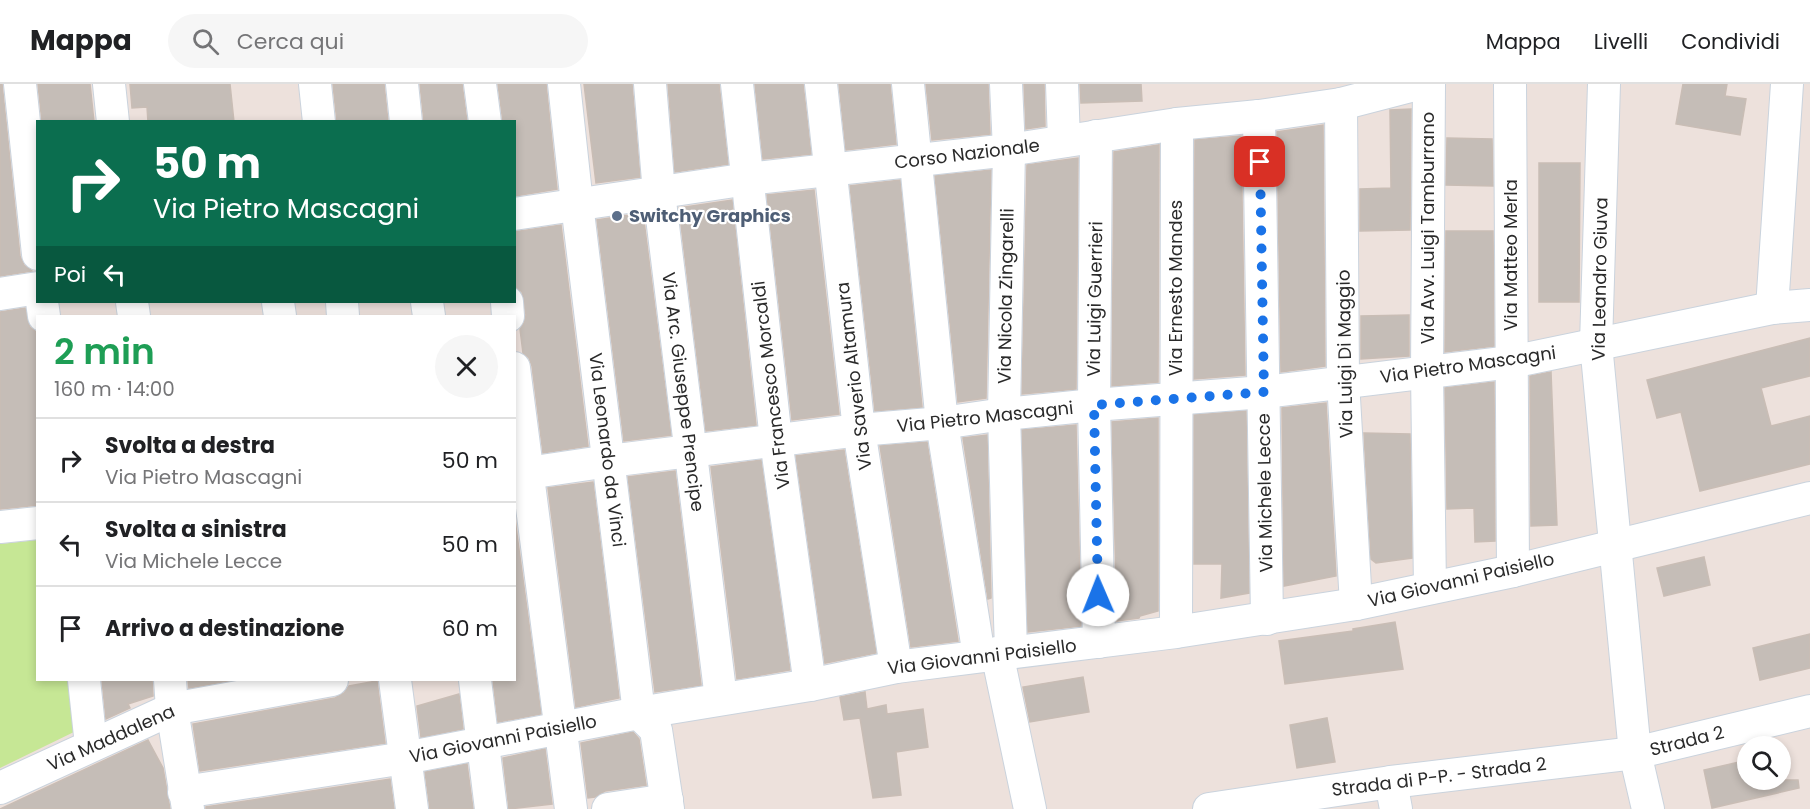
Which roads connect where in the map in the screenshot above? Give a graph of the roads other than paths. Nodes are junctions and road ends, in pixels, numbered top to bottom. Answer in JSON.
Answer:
{"nodes":[{"id":1,"x":21,"y":84,"type":"edge"},
{"id":2,"x":109,"y":84,"type":"edge"},
{"id":3,"x":315,"y":84,"type":"edge"},
{"id":4,"x":402,"y":84,"type":"edge"},
{"id":5,"x":480,"y":84,"type":"edge"},
{"id":6,"x":564,"y":84,"type":"edge"},
{"id":7,"x":650,"y":84,"type":"edge"},
{"id":8,"x":737,"y":84,"type":"edge"},
{"id":9,"x":821,"y":84,"type":"edge"},
{"id":10,"x":908,"y":84,"type":"edge"},
{"id":11,"x":1006,"y":84,"type":"edge"},
{"id":12,"x":1062,"y":84,"type":"edge"},
{"id":13,"x":1429,"y":84,"type":"edge"},
{"id":14,"x":1510,"y":84,"type":"edge"},
{"id":15,"x":1604,"y":84,"type":"edge"},
{"id":16,"x":1787,"y":84,"type":"edge"},
{"id":17,"x":1399,"y":87,"type":"edge"},
{"id":18,"x":1341,"y":104,"type":"junction"},
{"id":19,"x":1259,"y":116,"type":"junction"},
{"id":20,"x":113,"y":120,"type":"edge"},
{"id":21,"x":319,"y":120,"type":"edge"},
{"id":22,"x":406,"y":120,"type":"edge"},
{"id":23,"x":484,"y":120,"type":"edge"},
{"id":24,"x":1177,"y":124,"type":"junction"},
{"id":25,"x":1096,"y":136,"type":"junction"},
{"id":26,"x":1064,"y":141,"type":"junction"},
{"id":27,"x":1009,"y":150,"type":"junction"},
{"id":28,"x":916,"y":159,"type":"junction"},
{"id":29,"x":831,"y":170,"type":"junction"},
{"id":30,"x":748,"y":179,"type":"junction"},
{"id":31,"x":659,"y":193,"type":"junction"},
{"id":32,"x":577,"y":204,"type":"junction"},
{"id":33,"x":516,"y":214,"type":"edge"},
{"id":34,"x":36,"y":234,"type":"edge"},
{"id":35,"x":36,"y":288,"type":"edge"},
{"id":36,"x":0,"y":294,"type":"edge"},
{"id":37,"x":1810,"y":305,"type":"edge"},
{"id":38,"x":1772,"y":308,"type":"junction"},
{"id":39,"x":1596,"y":344,"type":"junction"},
{"id":40,"x":1511,"y":362,"type":"junction"},
{"id":41,"x":1427,"y":373,"type":"junction"},
{"id":42,"x":1343,"y":381,"type":"junction"},
{"id":43,"x":1264,"y":392,"type":"junction"},
{"id":44,"x":516,"y":399,"type":"edge"},
{"id":45,"x":1176,"y":399,"type":"junction"},
{"id":46,"x":1094,"y":405,"type":"junction"},
{"id":47,"x":1015,"y":412,"type":"junction"},
{"id":48,"x":942,"y":423,"type":"junction"},
{"id":49,"x":859,"y":430,"type":"junction"},
{"id":50,"x":776,"y":440,"type":"junction"},
{"id":51,"x":691,"y":450,"type":"junction"},
{"id":52,"x":609,"y":461,"type":"junction"},
{"id":53,"x":521,"y":475,"type":"edge"},
{"id":54,"x":1810,"y":498,"type":"edge"},
{"id":55,"x":36,"y":523,"type":"edge"},
{"id":56,"x":0,"y":527,"type":"edge"},
{"id":57,"x":1613,"y":544,"type":"junction"},
{"id":58,"x":1513,"y":570,"type":"junction"},
{"id":59,"x":1430,"y":588,"type":"junction"},
{"id":60,"x":1356,"y":604,"type":"junction"},
{"id":61,"x":1267,"y":619,"type":"junction"},
{"id":62,"x":1176,"y":632,"type":"junction"},
{"id":63,"x":1099,"y":642,"type":"junction"},
{"id":64,"x":996,"y":654,"type":"junction"},
{"id":65,"x":896,"y":667,"type":"junction"},
{"id":66,"x":84,"y":681,"type":"edge"},
{"id":67,"x":320,"y":681,"type":"edge"},
{"id":68,"x":395,"y":681,"type":"edge"},
{"id":69,"x":475,"y":681,"type":"edge"},
{"id":70,"x":810,"y":685,"type":"junction"},
{"id":71,"x":171,"y":694,"type":"edge"},
{"id":72,"x":721,"y":699,"type":"junction"},
{"id":73,"x":1810,"y":711,"type":"edge"},
{"id":74,"x":639,"y":713,"type":"junction"},
{"id":75,"x":560,"y":729,"type":"junction"},
{"id":76,"x":482,"y":743,"type":"junction"},
{"id":77,"x":92,"y":745,"type":"junction"},
{"id":78,"x":1635,"y":753,"type":"junction"},
{"id":79,"x":405,"y":758,"type":"junction"},
{"id":80,"x":0,"y":788,"type":"edge"},
{"id":81,"x":1394,"y":795,"type":"edge"},
{"id":82,"x":186,"y":800,"type":"edge"},
{"id":83,"x":668,"y":804,"type":"edge"},
{"id":84,"x":412,"y":809,"type":"edge"},
{"id":85,"x":490,"y":809,"type":"edge"},
{"id":86,"x":571,"y":809,"type":"edge"},
{"id":87,"x":608,"y":809,"type":"edge"},
{"id":88,"x":1030,"y":809,"type":"edge"},
{"id":89,"x":1209,"y":809,"type":"edge"},
{"id":90,"x":1648,"y":809,"type":"edge"}],
"edges":[{"from":1,"to":34,"type":"street"},
{"from":2,"to":20,"type":"street"},
{"from":3,"to":21,"type":"street"},
{"from":4,"to":22,"type":"street"},
{"from":5,"to":23,"type":"street"},
{"from":6,"to":32,"type":"street","name":"Via Leonardo da Vinci"},
{"from":7,"to":31,"type":"street","name":"Via Arc. Giuseppe Prencipe"},
{"from":8,"to":30,"type":"street","name":"Via Francesco Morcaldi"},
{"from":9,"to":29,"type":"street","name":"Via Saverio Altamura"},
{"from":10,"to":28,"type":"street"},
{"from":11,"to":27,"type":"street","name":"Via Nicola Zingarelli"},
{"from":12,"to":26,"type":"street"},
{"from":13,"to":41,"type":"street","name":"Via Avv. Luigi Tamburrano"},
{"from":14,"to":40,"type":"street","name":"Via Matteo Merla"},
{"from":15,"to":39,"type":"street","name":"Via Leandro Giuva"},
{"from":16,"to":38,"type":"street"},
{"from":17,"to":18,"type":"street","name":"Corso Nazionale"},
{"from":18,"to":19,"type":"street","name":"Corso Nazionale"},
{"from":18,"to":42,"type":"street","name":"Via Luigi Di Maggio"},
{"from":19,"to":24,"type":"street","name":"Corso Nazionale"},
{"from":19,"to":43,"type":"street","name":"Via Michele Lecce"},
{"from":24,"to":25,"type":"street","name":"Corso Nazionale"},
{"from":24,"to":45,"type":"street","name":"Via Ernesto Mandes"},
{"from":25,"to":26,"type":"street","name":"Corso Nazionale"},
{"from":25,"to":46,"type":"street","name":"Via Luigi Guerrieri"},
{"from":26,"to":27,"type":"street","name":"Corso Nazionale"},
{"from":27,"to":28,"type":"street","name":"Corso Nazionale"},
{"from":27,"to":47,"type":"street","name":"Via Nicola Zingarelli"},
{"from":28,"to":29,"type":"street","name":"Corso Nazionale"},
{"from":28,"to":48,"type":"street"},
{"from":29,"to":30,"type":"street","name":"Corso Nazionale"},
{"from":29,"to":49,"type":"street","name":"Via Saverio Altamura"},
{"from":30,"to":31,"type":"street","name":"Corso Nazionale"},
{"from":30,"to":50,"type":"street","name":"Via Francesco Morcaldi"},
{"from":31,"to":32,"type":"street","name":"Corso Nazionale"},
{"from":31,"to":51,"type":"street","name":"Via Arc. Giuseppe Prencipe"},
{"from":32,"to":33,"type":"street","name":"Corso Nazionale"},
{"from":32,"to":52,"type":"street","name":"Via Leonardo da Vinci"},
{"from":35,"to":36,"type":"street"},
{"from":37,"to":38,"type":"street","name":"Via Pietro Mascagni"},
{"from":38,"to":39,"type":"street","name":"Via Pietro Mascagni"},
{"from":39,"to":40,"type":"street","name":"Via Pietro Mascagni"},
{"from":39,"to":57,"type":"street","name":"Via Leandro Giuva"},
{"from":40,"to":41,"type":"street","name":"Via Pietro Mascagni"},
{"from":40,"to":58,"type":"street","name":"Via Matteo Merla"},
{"from":41,"to":42,"type":"street","name":"Via Pietro Mascagni"},
{"from":41,"to":59,"type":"street","name":"Via Avv. Luigi Tamburrano"},
{"from":42,"to":43,"type":"street","name":"Via Pietro Mascagni"},
{"from":42,"to":60,"type":"street","name":"Via Luigi Di Maggio"},
{"from":43,"to":45,"type":"street","name":"Via Pietro Mascagni"},
{"from":43,"to":61,"type":"street","name":"Via Michele Lecce"},
{"from":44,"to":53,"type":"street"},
{"from":45,"to":46,"type":"street","name":"Via Pietro Mascagni"},
{"from":45,"to":62,"type":"street","name":"Via Ernesto Mandes"},
{"from":46,"to":47,"type":"street","name":"Via Pietro Mascagni"},
{"from":46,"to":63,"type":"street","name":"Via Luigi Guerrieri"},
{"from":47,"to":48,"type":"street","name":"Via Pietro Mascagni"},
{"from":47,"to":64,"type":"street","name":"Via Nicola Zingarelli"},
{"from":48,"to":49,"type":"street","name":"Via Pietro Mascagni"},
{"from":48,"to":64,"type":"street"},
{"from":49,"to":50,"type":"street","name":"Via Pietro Mascagni"},
{"from":49,"to":65,"type":"street","name":"Via Saverio Altamura"},
{"from":50,"to":51,"type":"street","name":"Via Pietro Mascagni"},
{"from":50,"to":70,"type":"street","name":"Via Francesco Morcaldi"},
{"from":51,"to":52,"type":"street","name":"Via Pietro Mascagni"},
{"from":51,"to":72,"type":"street","name":"Via Arc. Giuseppe Prencipe"},
{"from":52,"to":53,"type":"street","name":"Via Pietro Mascagni"},
{"from":52,"to":74,"type":"street","name":"Via Leonardo da Vinci"},
{"from":53,"to":75,"type":"street"},
{"from":54,"to":57,"type":"street","name":"Via Giovanni Paisiello"},
{"from":55,"to":56,"type":"street"},
{"from":57,"to":58,"type":"street","name":"Via Giovanni Paisiello"},
{"from":57,"to":78,"type":"street","name":"Via Leandro Giuva"},
{"from":58,"to":59,"type":"street","name":"Via Giovanni Paisiello"},
{"from":59,"to":60,"type":"street","name":"Via Giovanni Paisiello"},
{"from":60,"to":61,"type":"street","name":"Via Giovanni Paisiello"},
{"from":61,"to":62,"type":"street","name":"Via Giovanni Paisiello"},
{"from":62,"to":63,"type":"street","name":"Via Giovanni Paisiello"},
{"from":63,"to":64,"type":"street","name":"Via Giovanni Paisiello"},
{"from":64,"to":65,"type":"street","name":"Via Giovanni Paisiello"},
{"from":64,"to":88,"type":"street"},
{"from":65,"to":70,"type":"street","name":"Via Giovanni Paisiello"},
{"from":66,"to":77,"type":"street"},
{"from":67,"to":71,"type":"street","name":"Via Maddalena"},
{"from":68,"to":79,"type":"street"},
{"from":69,"to":76,"type":"street"},
{"from":70,"to":72,"type":"street","name":"Via Giovanni Paisiello"},
{"from":71,"to":77,"type":"street","name":"Via Maddalena"},
{"from":71,"to":82,"type":"street"},
{"from":72,"to":74,"type":"street","name":"Via Giovanni Paisiello"},
{"from":73,"to":78,"type":"street","name":"Strada 2"},
{"from":74,"to":75,"type":"street","name":"Via Giovanni Paisiello"},
{"from":74,"to":83,"type":"street"},
{"from":75,"to":76,"type":"street","name":"Via Giovanni Paisiello"},
{"from":75,"to":86,"type":"street"},
{"from":76,"to":79,"type":"street","name":"Via Giovanni Paisiello"},
{"from":76,"to":85,"type":"street"},
{"from":77,"to":80,"type":"street","name":"Via Maddalena"},
{"from":78,"to":81,"type":"street","name":"Strada di P-P. - Strada 2"},
{"from":78,"to":90,"type":"street","name":"Via Leandro Giuva"},
{"from":79,"to":82,"type":"street","name":"Via Giovanni Paisiello"},
{"from":79,"to":84,"type":"street"},
{"from":81,"to":89,"type":"street","name":"Strada di P-P. - Strada 2"},
{"from":83,"to":87,"type":"street"}]}
